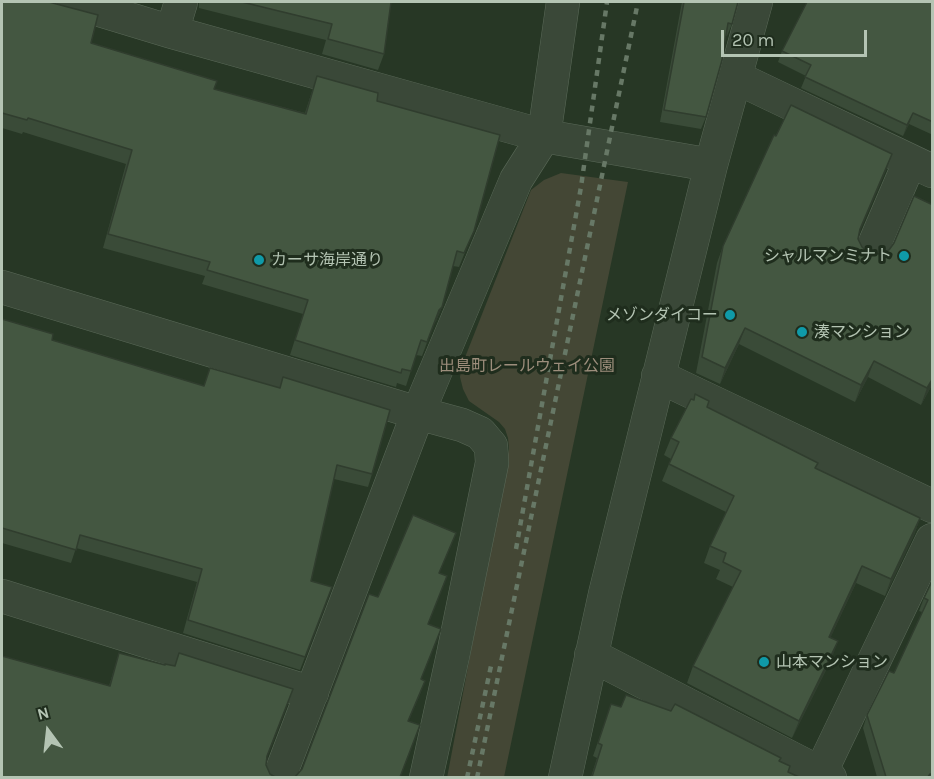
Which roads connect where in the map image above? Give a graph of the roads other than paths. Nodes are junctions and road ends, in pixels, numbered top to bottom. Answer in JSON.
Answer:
{"nodes":[{"id":1,"x":73,"y":2,"type":"edge"},
{"id":2,"x":181,"y":2,"type":"edge"},
{"id":3,"x":563,"y":2,"type":"edge"},
{"id":4,"x":756,"y":2,"type":"edge"},
{"id":5,"x":172,"y":32,"type":"junction"},
{"id":6,"x":735,"y":77,"type":"junction"},
{"id":7,"x":544,"y":136,"type":"junction"},
{"id":8,"x":711,"y":165,"type":"junction"},
{"id":9,"x":921,"y":166,"type":"edge"},
{"id":10,"x":871,"y":252,"type":"edge"},
{"id":11,"x":2,"y":287,"type":"edge"},
{"id":12,"x":658,"y":376,"type":"junction"},
{"id":13,"x":418,"y":413,"type":"junction"},
{"id":14,"x":933,"y":506,"type":"edge"},
{"id":15,"x":933,"y":540,"type":"edge"},
{"id":16,"x":2,"y":596,"type":"edge"},
{"id":17,"x":591,"y":655,"type":"junction"},
{"id":18,"x":312,"y":693,"type":"junction"},
{"id":19,"x":823,"y":776,"type":"edge"},
{"id":20,"x":279,"y":777,"type":"edge"},
{"id":21,"x":426,"y":777,"type":"edge"},
{"id":22,"x":565,"y":777,"type":"edge"}],
"edges":[{"from":1,"to":5,"type":"street"},
{"from":2,"to":5,"type":"street"},
{"from":3,"to":7,"type":"street"},
{"from":4,"to":6,"type":"street"},
{"from":5,"to":7,"type":"street"},
{"from":6,"to":8,"type":"street"},
{"from":6,"to":9,"type":"street"},
{"from":7,"to":8,"type":"street"},
{"from":7,"to":13,"type":"street"},
{"from":8,"to":12,"type":"street"},
{"from":9,"to":10,"type":"street"},
{"from":11,"to":13,"type":"street"},
{"from":12,"to":14,"type":"street"},
{"from":12,"to":17,"type":"street"},
{"from":13,"to":18,"type":"street"},
{"from":13,"to":21,"type":"street"},
{"from":15,"to":19,"type":"street"},
{"from":16,"to":18,"type":"street"},
{"from":17,"to":19,"type":"street"},
{"from":17,"to":22,"type":"street"},
{"from":18,"to":20,"type":"street"}]}
